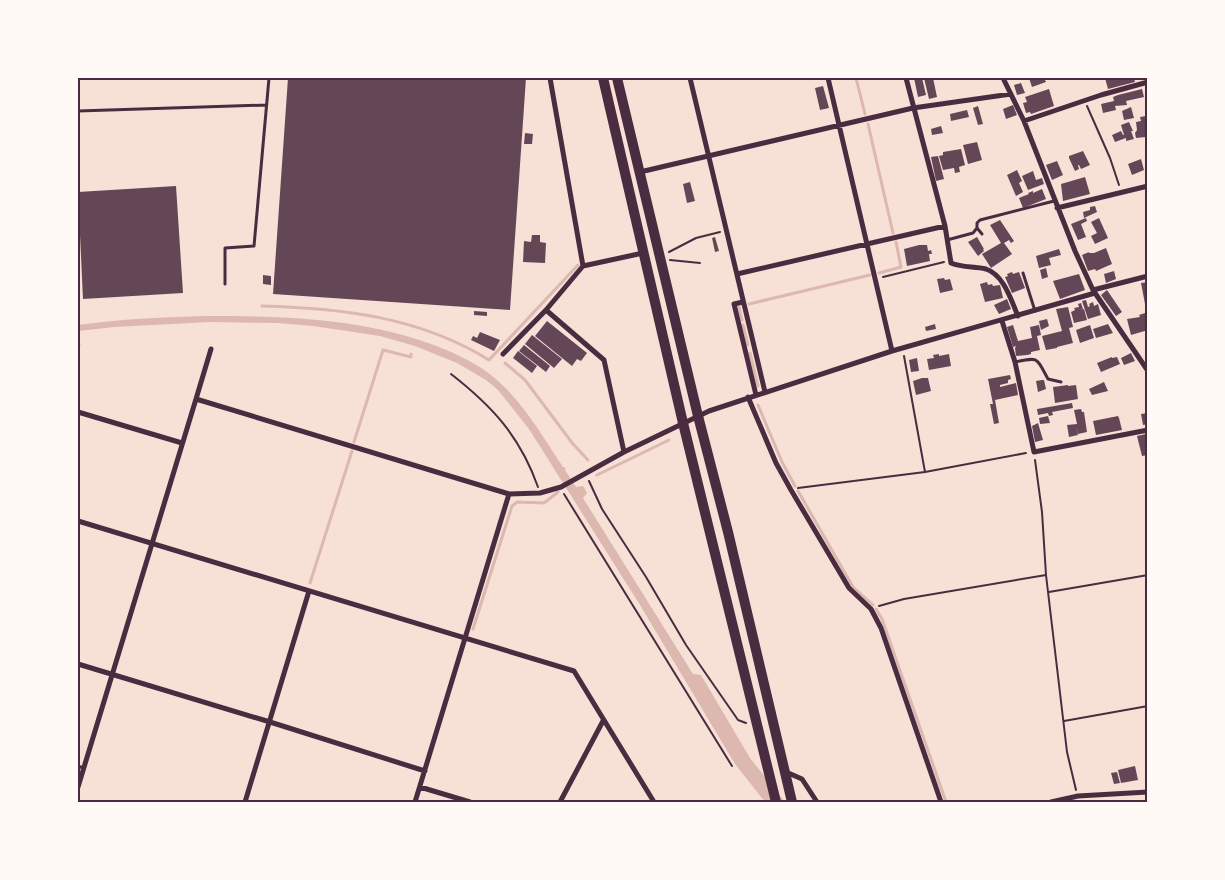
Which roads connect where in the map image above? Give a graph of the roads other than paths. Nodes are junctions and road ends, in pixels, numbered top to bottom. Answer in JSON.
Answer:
{"nodes":[{"id":1,"x":269,"y":78,"type":"edge"},
{"id":2,"x":550,"y":78,"type":"edge"},
{"id":3,"x":603,"y":78,"type":"edge"},
{"id":4,"x":617,"y":78,"type":"edge"},
{"id":5,"x":690,"y":78,"type":"edge"},
{"id":6,"x":828,"y":78,"type":"edge"},
{"id":7,"x":906,"y":78,"type":"edge"},
{"id":8,"x":1003,"y":78,"type":"edge"},
{"id":9,"x":1140,"y":78,"type":"edge"},
{"id":10,"x":1145,"y":83,"type":"edge"},
{"id":11,"x":1011,"y":94,"type":"junction"},
{"id":12,"x":266,"y":105,"type":"junction"},
{"id":13,"x":913,"y":108,"type":"junction"},
{"id":14,"x":78,"y":111,"type":"edge"},
{"id":15,"x":1024,"y":120,"type":"junction"},
{"id":16,"x":839,"y":126,"type":"junction"},
{"id":17,"x":709,"y":156,"type":"junction"},
{"id":18,"x":640,"y":172,"type":"junction"},
{"id":19,"x":1148,"y":186,"type":"edge"},
{"id":20,"x":1054,"y":201,"type":"junction"},
{"id":21,"x":1057,"y":208,"type":"junction"},
{"id":22,"x":945,"y":226,"type":"junction"},
{"id":23,"x":977,"y":228,"type":"junction"},
{"id":24,"x":982,"y":234,"type":"dead end"},
{"id":25,"x":947,"y":240,"type":"junction"},
{"id":26,"x":867,"y":244,"type":"junction"},
{"id":27,"x":643,"y":253,"type":"junction"},
{"id":28,"x":583,"y":266,"type":"junction"},
{"id":29,"x":1023,"y":273,"type":"dead end"},
{"id":30,"x":737,"y":274,"type":"junction"},
{"id":31,"x":1148,"y":276,"type":"edge"},
{"id":32,"x":225,"y":284,"type":"dead end"},
{"id":33,"x":1094,"y":292,"type":"junction"},
{"id":34,"x":743,"y":302,"type":"junction"},
{"id":35,"x":546,"y":310,"type":"junction"},
{"id":36,"x":1036,"y":311,"type":"junction"},
{"id":37,"x":1018,"y":316,"type":"junction"},
{"id":38,"x":1002,"y":321,"type":"junction"},
{"id":39,"x":211,"y":348,"type":"dead end"},
{"id":40,"x":892,"y":351,"type":"junction"},
{"id":41,"x":503,"y":354,"type":"dead end"},
{"id":42,"x":1148,"y":360,"type":"edge"},
{"id":43,"x":1141,"y":361,"type":"junction"},
{"id":44,"x":1015,"y":362,"type":"junction"},
{"id":45,"x":1148,"y":371,"type":"edge"},
{"id":46,"x":1061,"y":382,"type":"dead end"},
{"id":47,"x":765,"y":392,"type":"junction"},
{"id":48,"x":756,"y":395,"type":"junction"},
{"id":49,"x":748,"y":398,"type":"junction"},
{"id":50,"x":196,"y":399,"type":"junction"},
{"id":51,"x":78,"y":412,"type":"edge"},
{"id":52,"x":698,"y":416,"type":"junction"},
{"id":53,"x":683,"y":423,"type":"junction"},
{"id":54,"x":1148,"y":430,"type":"edge"},
{"id":55,"x":182,"y":443,"type":"junction"},
{"id":56,"x":624,"y":452,"type":"junction"},
{"id":57,"x":509,"y":494,"type":"junction"},
{"id":58,"x":78,"y":521,"type":"edge"},
{"id":59,"x":152,"y":543,"type":"junction"},
{"id":60,"x":309,"y":591,"type":"junction"},
{"id":61,"x":465,"y":637,"type":"junction"},
{"id":62,"x":78,"y":664,"type":"edge"},
{"id":63,"x":112,"y":674,"type":"junction"},
{"id":64,"x":604,"y":721,"type":"junction"},
{"id":65,"x":270,"y":722,"type":"junction"},
{"id":66,"x":80,"y":767,"type":"edge"},
{"id":67,"x":425,"y":770,"type":"junction"},
{"id":68,"x":786,"y":777,"type":"junction"},
{"id":69,"x":78,"y":787,"type":"edge"},
{"id":70,"x":420,"y":787,"type":"junction"},
{"id":71,"x":1148,"y":792,"type":"edge"},
{"id":72,"x":245,"y":802,"type":"edge"},
{"id":73,"x":415,"y":802,"type":"edge"},
{"id":74,"x":470,"y":802,"type":"edge"},
{"id":75,"x":560,"y":802,"type":"edge"},
{"id":76,"x":654,"y":802,"type":"edge"},
{"id":77,"x":776,"y":802,"type":"edge"},
{"id":78,"x":792,"y":802,"type":"edge"},
{"id":79,"x":817,"y":802,"type":"edge"},
{"id":80,"x":941,"y":802,"type":"edge"},
{"id":81,"x":1051,"y":802,"type":"edge"}],
"edges":[{"from":1,"to":12,"type":"lane"},
{"from":2,"to":28,"type":"street"},
{"from":3,"to":27,"type":"main road"},
{"from":4,"to":18,"type":"main road"},
{"from":5,"to":17,"type":"street"},
{"from":6,"to":16,"type":"street"},
{"from":7,"to":13,"type":"street"},
{"from":8,"to":11,"type":"street"},
{"from":9,"to":10,"type":"street"},
{"from":10,"to":15,"type":"street"},
{"from":11,"to":13,"type":"street"},
{"from":11,"to":15,"type":"street"},
{"from":12,"to":14,"type":"lane"},
{"from":12,"to":32,"type":"lane"},
{"from":13,"to":16,"type":"street"},
{"from":13,"to":22,"type":"street"},
{"from":15,"to":20,"type":"street"},
{"from":16,"to":17,"type":"street"},
{"from":16,"to":26,"type":"street"},
{"from":17,"to":18,"type":"street"},
{"from":17,"to":30,"type":"street"},
{"from":18,"to":52,"type":"main road"},
{"from":19,"to":21,"type":"street"},
{"from":20,"to":21,"type":"street"},
{"from":20,"to":23,"type":"lane"},
{"from":21,"to":33,"type":"street"},
{"from":22,"to":25,"type":"street"},
{"from":22,"to":26,"type":"street"},
{"from":23,"to":24,"type":"lane"},
{"from":23,"to":25,"type":"lane"},
{"from":25,"to":37,"type":"street"},
{"from":26,"to":30,"type":"street"},
{"from":26,"to":40,"type":"street"},
{"from":27,"to":28,"type":"street"},
{"from":27,"to":53,"type":"main road"},
{"from":28,"to":35,"type":"street"},
{"from":29,"to":36,"type":"lane"},
{"from":30,"to":34,"type":"street"},
{"from":31,"to":33,"type":"street"},
{"from":33,"to":36,"type":"street"},
{"from":33,"to":43,"type":"street"},
{"from":34,"to":47,"type":"street"},
{"from":34,"to":48,"type":"street"},
{"from":35,"to":41,"type":"street"},
{"from":35,"to":56,"type":"street"},
{"from":36,"to":37,"type":"street"},
{"from":37,"to":38,"type":"street"},
{"from":38,"to":40,"type":"street"},
{"from":38,"to":44,"type":"street"},
{"from":39,"to":50,"type":"street"},
{"from":40,"to":47,"type":"street"},
{"from":42,"to":43,"type":"street"},
{"from":43,"to":45,"type":"street"},
{"from":44,"to":46,"type":"lane"},
{"from":44,"to":54,"type":"street"},
{"from":47,"to":48,"type":"street"},
{"from":48,"to":49,"type":"street"},
{"from":49,"to":52,"type":"street"},
{"from":49,"to":80,"type":"street"},
{"from":50,"to":55,"type":"street"},
{"from":50,"to":57,"type":"street"},
{"from":51,"to":55,"type":"street"},
{"from":52,"to":53,"type":"street"},
{"from":52,"to":68,"type":"main road"},
{"from":53,"to":56,"type":"street"},
{"from":53,"to":77,"type":"main road"},
{"from":55,"to":59,"type":"street"},
{"from":56,"to":57,"type":"street"},
{"from":57,"to":61,"type":"street"},
{"from":58,"to":59,"type":"street"},
{"from":59,"to":60,"type":"street"},
{"from":59,"to":63,"type":"street"},
{"from":60,"to":61,"type":"street"},
{"from":60,"to":65,"type":"street"},
{"from":61,"to":64,"type":"street"},
{"from":61,"to":67,"type":"street"},
{"from":62,"to":63,"type":"street"},
{"from":63,"to":65,"type":"street"},
{"from":63,"to":66,"type":"street"},
{"from":64,"to":75,"type":"street"},
{"from":64,"to":76,"type":"street"},
{"from":65,"to":67,"type":"street"},
{"from":65,"to":72,"type":"street"},
{"from":66,"to":69,"type":"street"},
{"from":67,"to":70,"type":"street"},
{"from":68,"to":78,"type":"main road"},
{"from":68,"to":79,"type":"street"},
{"from":70,"to":73,"type":"street"},
{"from":70,"to":74,"type":"street"},
{"from":71,"to":81,"type":"street"}]}
